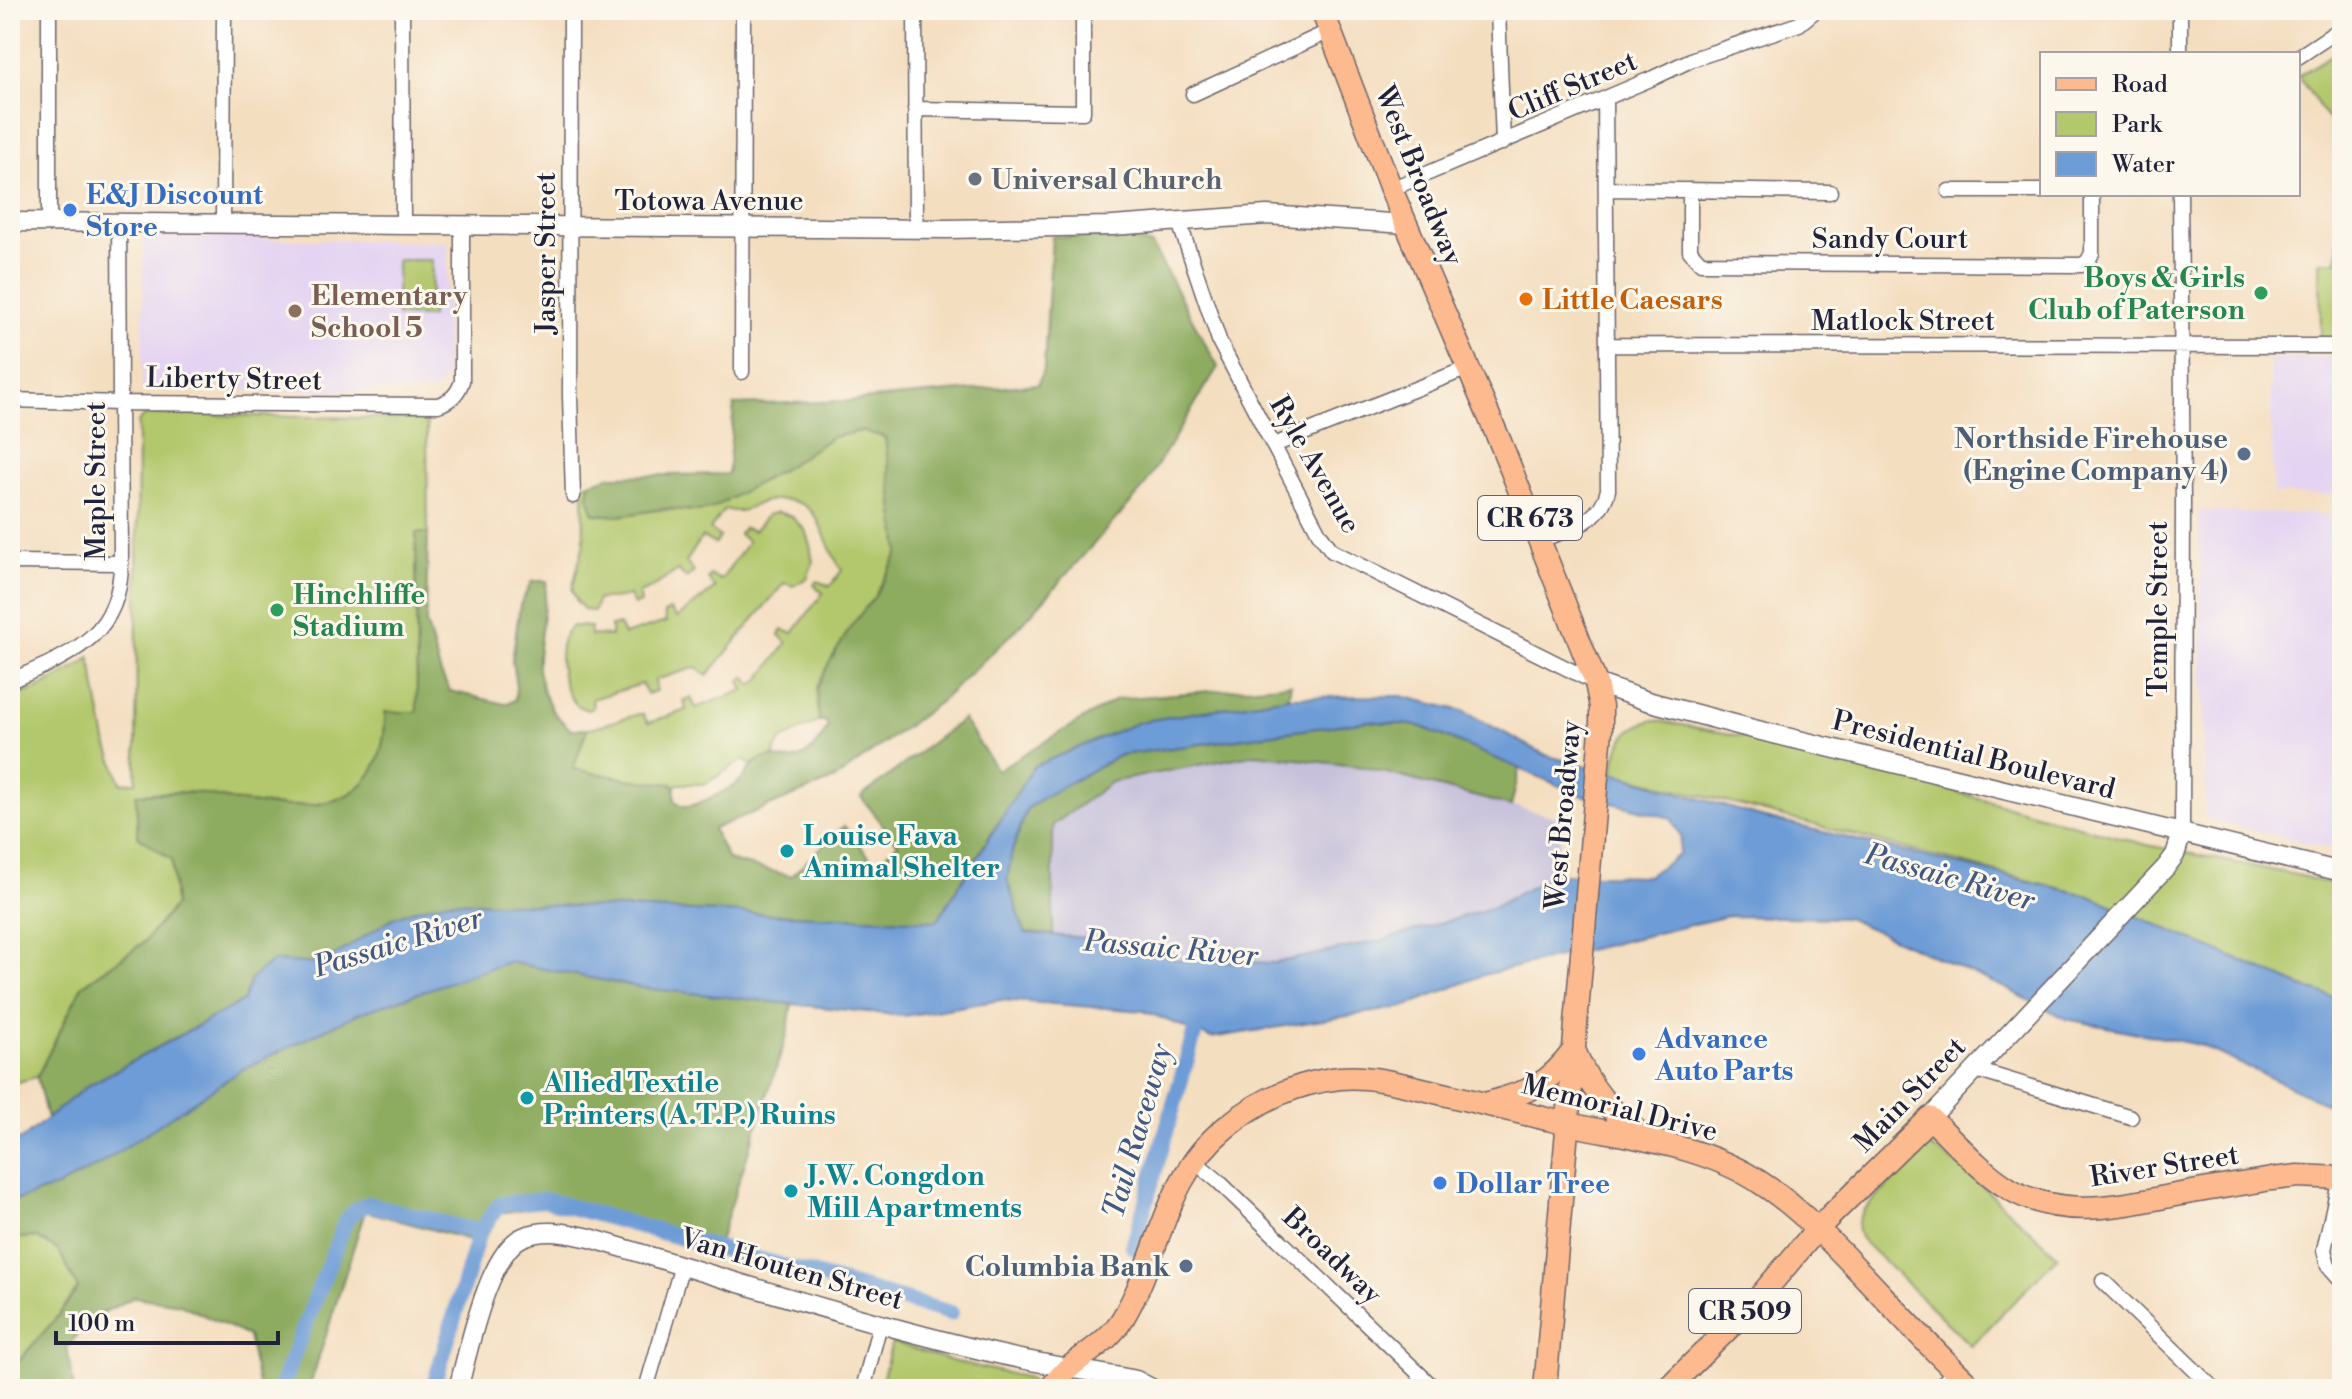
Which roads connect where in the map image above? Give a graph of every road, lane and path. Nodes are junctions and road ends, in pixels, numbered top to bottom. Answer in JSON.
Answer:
{"nodes":[{"id":1,"x":49,"y":10,"type":"edge"},
{"id":2,"x":224,"y":10,"type":"edge"},
{"id":3,"x":402,"y":10,"type":"edge"},
{"id":4,"x":571,"y":10,"type":"edge"},
{"id":5,"x":743,"y":10,"type":"edge"},
{"id":6,"x":915,"y":10,"type":"edge"},
{"id":7,"x":1083,"y":10,"type":"edge"},
{"id":8,"x":1498,"y":10,"type":"edge"},
{"id":9,"x":1816,"y":10,"type":"edge"},
{"id":10,"x":2180,"y":10,"type":"edge"},
{"id":11,"x":1326,"y":21,"type":"edge"},
{"id":12,"x":2342,"y":28,"type":"edge"},
{"id":13,"x":2180,"y":52,"type":"edge"},
{"id":14,"x":2300,"y":56,"type":"edge"},
{"id":15,"x":1193,"y":94,"type":"dead end"},
{"id":16,"x":1605,"y":99,"type":"junction"},
{"id":17,"x":915,"y":109,"type":"junction"},
{"id":18,"x":1503,"y":143,"type":"junction"},
{"id":19,"x":1391,"y":189,"type":"junction"},
{"id":20,"x":1606,"y":189,"type":"junction"},
{"id":21,"x":1690,"y":190,"type":"junction"},
{"id":22,"x":1949,"y":191,"type":"dead end"},
{"id":23,"x":2040,"y":191,"type":"edge"},
{"id":24,"x":1830,"y":192,"type":"dead end"},
{"id":25,"x":2092,"y":196,"type":"edge"},
{"id":26,"x":2180,"y":196,"type":"edge"},
{"id":27,"x":10,"y":222,"type":"edge"},
{"id":28,"x":49,"y":222,"type":"junction"},
{"id":29,"x":119,"y":222,"type":"junction"},
{"id":30,"x":1179,"y":222,"type":"junction"},
{"id":31,"x":223,"y":223,"type":"junction"},
{"id":32,"x":1406,"y":224,"type":"junction"},
{"id":33,"x":403,"y":225,"type":"junction"},
{"id":34,"x":462,"y":226,"type":"junction"},
{"id":35,"x":571,"y":227,"type":"junction"},
{"id":36,"x":742,"y":228,"type":"junction"},
{"id":37,"x":916,"y":229,"type":"junction"},
{"id":38,"x":1607,"y":345,"type":"junction"},
{"id":39,"x":2342,"y":346,"type":"edge"},
{"id":40,"x":2180,"y":347,"type":"junction"},
{"id":41,"x":1468,"y":368,"type":"junction"},
{"id":42,"x":742,"y":372,"type":"dead end"},
{"id":43,"x":10,"y":400,"type":"edge"},
{"id":44,"x":120,"y":403,"type":"junction"},
{"id":45,"x":1274,"y":445,"type":"junction"},
{"id":46,"x":573,"y":496,"type":"dead end"},
{"id":47,"x":1539,"y":540,"type":"junction"},
{"id":48,"x":10,"y":562,"type":"edge"},
{"id":49,"x":121,"y":563,"type":"junction"},
{"id":50,"x":10,"y":681,"type":"edge"},
{"id":51,"x":1596,"y":683,"type":"junction"},
{"id":52,"x":2182,"y":833,"type":"junction"},
{"id":53,"x":2342,"y":872,"type":"edge"},
{"id":54,"x":1574,"y":1050,"type":"junction"},
{"id":55,"x":1976,"y":1070,"type":"junction"},
{"id":56,"x":1484,"y":1104,"type":"junction"},
{"id":57,"x":2131,"y":1117,"type":"dead end"},
{"id":58,"x":1930,"y":1118,"type":"junction"},
{"id":59,"x":1568,"y":1124,"type":"junction"},
{"id":60,"x":1649,"y":1140,"type":"junction"},
{"id":61,"x":1194,"y":1161,"type":"junction"},
{"id":62,"x":2341,"y":1178,"type":"edge"},
{"id":63,"x":1818,"y":1228,"type":"junction"},
{"id":64,"x":682,"y":1265,"type":"junction"},
{"id":65,"x":2103,"y":1281,"type":"dead end"},
{"id":66,"x":2342,"y":1281,"type":"edge"},
{"id":67,"x":880,"y":1324,"type":"junction"},
{"id":68,"x":1069,"y":1367,"type":"junction"},
{"id":69,"x":1955,"y":1371,"type":"junction"},
{"id":70,"x":458,"y":1389,"type":"edge"},
{"id":71,"x":646,"y":1389,"type":"edge"},
{"id":72,"x":863,"y":1389,"type":"edge"},
{"id":73,"x":1050,"y":1389,"type":"edge"},
{"id":74,"x":1153,"y":1389,"type":"edge"},
{"id":75,"x":1435,"y":1389,"type":"edge"},
{"id":76,"x":1545,"y":1389,"type":"edge"},
{"id":77,"x":1667,"y":1389,"type":"edge"},
{"id":78,"x":1937,"y":1389,"type":"edge"},
{"id":79,"x":1974,"y":1389,"type":"edge"},
{"id":80,"x":2214,"y":1389,"type":"edge"}],
"edges":[{"from":1,"to":28,"type":"street"},
{"from":2,"to":31,"type":"street"},
{"from":3,"to":33,"type":"street"},
{"from":4,"to":35,"type":"street","name":"Jasper Street"},
{"from":5,"to":36,"type":"street"},
{"from":6,"to":17,"type":"street"},
{"from":7,"to":17,"type":"street"},
{"from":8,"to":18,"type":"street"},
{"from":9,"to":16,"type":"street","name":"Cliff Street"},
{"from":10,"to":13,"type":"street"},
{"from":11,"to":15,"type":"street"},
{"from":11,"to":19,"type":"main road","name":"West Broadway","number":"CR 673"},
{"from":12,"to":14,"type":"street"},
{"from":16,"to":18,"type":"street","name":"Cliff Street"},
{"from":16,"to":20,"type":"street"},
{"from":17,"to":37,"type":"street"},
{"from":18,"to":19,"type":"street","name":"Cliff Street"},
{"from":19,"to":32,"type":"main road","name":"West Broadway","number":"CR 673"},
{"from":20,"to":21,"type":"street","name":"Sandy Court"},
{"from":20,"to":38,"type":"street"},
{"from":21,"to":24,"type":"street","name":"Sandy Court"},
{"from":21,"to":25,"type":"street","name":"Sandy Court"},
{"from":22,"to":23,"type":"street","name":"Sandy Court"},
{"from":26,"to":40,"type":"street","name":"Temple Street"},
{"from":27,"to":28,"type":"street","name":"Totowa Avenue"},
{"from":28,"to":29,"type":"street","name":"Totowa Avenue"},
{"from":29,"to":31,"type":"street","name":"Totowa Avenue"},
{"from":29,"to":44,"type":"street","name":"Maple Street"},
{"from":30,"to":32,"type":"street","name":"Totowa Avenue"},
{"from":30,"to":37,"type":"street","name":"Totowa Avenue"},
{"from":30,"to":45,"type":"street","name":"Ryle Avenue"},
{"from":31,"to":33,"type":"street","name":"Totowa Avenue"},
{"from":32,"to":41,"type":"main road","name":"West Broadway","number":"CR 673"},
{"from":33,"to":34,"type":"street","name":"Totowa Avenue"},
{"from":34,"to":35,"type":"street","name":"Totowa Avenue"},
{"from":34,"to":44,"type":"street","name":"Liberty Street"},
{"from":35,"to":36,"type":"street","name":"Totowa Avenue"},
{"from":35,"to":46,"type":"street","name":"Jasper Street"},
{"from":36,"to":37,"type":"street","name":"Totowa Avenue"},
{"from":36,"to":42,"type":"street"},
{"from":38,"to":40,"type":"street","name":"Matlock Street"},
{"from":38,"to":47,"type":"street"},
{"from":39,"to":40,"type":"street","name":"Matlock Street"},
{"from":40,"to":52,"type":"street","name":"Temple Street"},
{"from":41,"to":45,"type":"street"},
{"from":41,"to":47,"type":"main road","name":"West Broadway","number":"CR 673"},
{"from":43,"to":44,"type":"street","name":"Liberty Street"},
{"from":44,"to":49,"type":"street","name":"Maple Street"},
{"from":45,"to":51,"type":"street","name":"Ryle Avenue"},
{"from":47,"to":51,"type":"main road","name":"West Broadway","number":"CR 673"},
{"from":48,"to":49,"type":"street"},
{"from":49,"to":50,"type":"street","name":"Maple Street"},
{"from":51,"to":52,"type":"street","name":"Presidential Boulevard"},
{"from":51,"to":54,"type":"main road","name":"West Broadway"},
{"from":52,"to":53,"type":"street","name":"Presidential Boulevard"},
{"from":52,"to":55,"type":"street","name":"Main Street","number":"CR 509"},
{"from":54,"to":56,"type":"main road"},
{"from":54,"to":59,"type":"main road","name":"West Broadway"},
{"from":54,"to":60,"type":"main road"},
{"from":55,"to":57,"type":"street"},
{"from":55,"to":58,"type":"street","name":"Main Street","number":"CR 509"},
{"from":56,"to":59,"type":"main road","name":"Memorial Drive"},
{"from":56,"to":61,"type":"main road","name":"Memorial Drive"},
{"from":58,"to":62,"type":"main road","name":"River Street"},
{"from":58,"to":63,"type":"main road","name":"Main Street","number":"CR 509"},
{"from":59,"to":60,"type":"main road","name":"Memorial Drive"},
{"from":59,"to":76,"type":"main road","name":"West Broadway"},
{"from":60,"to":63,"type":"main road","name":"Memorial Drive"},
{"from":61,"to":68,"type":"main road","name":"Memorial Drive"},
{"from":61,"to":75,"type":"street","name":"Broadway"},
{"from":62,"to":66,"type":"street"},
{"from":63,"to":69,"type":"main road","name":"Memorial Drive"},
{"from":63,"to":77,"type":"main road","name":"Main Street","number":"CR 509"},
{"from":64,"to":67,"type":"street","name":"Van Houten Street"},
{"from":64,"to":70,"type":"street","name":"Van Houten Street"},
{"from":64,"to":71,"type":"street"},
{"from":65,"to":80,"type":"street"},
{"from":67,"to":68,"type":"street","name":"Van Houten Street"},
{"from":67,"to":72,"type":"street"},
{"from":68,"to":73,"type":"main road","name":"Memorial Drive"},
{"from":68,"to":74,"type":"street","name":"Van Houten Street"},
{"from":69,"to":78,"type":"street"},
{"from":69,"to":79,"type":"main road","name":"Memorial Drive"}]}
